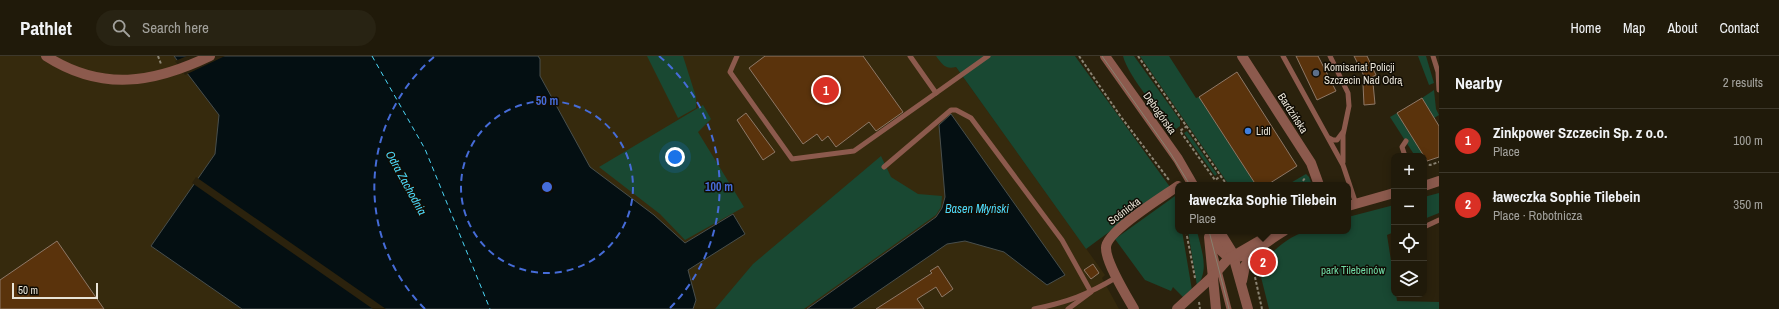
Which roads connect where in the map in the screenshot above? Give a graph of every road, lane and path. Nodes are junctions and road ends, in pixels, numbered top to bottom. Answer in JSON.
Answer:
{"nodes":[{"id":1,"x":46,"y":56,"type":"edge"},
{"id":2,"x":158,"y":56,"type":"edge"},
{"id":3,"x":210,"y":56,"type":"edge"},
{"id":4,"x":736,"y":56,"type":"edge"},
{"id":5,"x":910,"y":56,"type":"edge"},
{"id":6,"x":988,"y":56,"type":"edge"},
{"id":7,"x":1079,"y":56,"type":"edge"},
{"id":8,"x":1105,"y":56,"type":"edge"},
{"id":9,"x":1138,"y":56,"type":"edge"},
{"id":10,"x":1242,"y":56,"type":"edge"},
{"id":11,"x":1283,"y":56,"type":"edge"},
{"id":12,"x":1330,"y":56,"type":"edge"},
{"id":13,"x":1433,"y":56,"type":"edge"},
{"id":14,"x":161,"y":67,"type":"dead end"},
{"id":15,"x":1439,"y":72,"type":"edge"},
{"id":16,"x":1439,"y":90,"type":"edge"},
{"id":17,"x":936,"y":94,"type":"junction"},
{"id":18,"x":1187,"y":126,"type":"junction"},
{"id":19,"x":1343,"y":132,"type":"junction"},
{"id":20,"x":1329,"y":138,"type":"junction"},
{"id":21,"x":1406,"y":141,"type":"dead end"},
{"id":22,"x":1404,"y":153,"type":"edge"},
{"id":23,"x":1439,"y":162,"type":"edge"},
{"id":24,"x":1427,"y":164,"type":"edge"},
{"id":25,"x":1343,"y":165,"type":"junction"},
{"id":26,"x":884,"y":167,"type":"dead end"},
{"id":27,"x":1221,"y":176,"type":"junction"},
{"id":28,"x":1439,"y":181,"type":"edge"},
{"id":29,"x":1191,"y":182,"type":"edge"},
{"id":30,"x":1226,"y":182,"type":"edge"},
{"id":31,"x":1318,"y":182,"type":"edge"},
{"id":32,"x":1347,"y":182,"type":"edge"},
{"id":33,"x":1175,"y":184,"type":"edge"},
{"id":34,"x":1427,"y":185,"type":"edge"},
{"id":35,"x":1175,"y":187,"type":"edge"},
{"id":36,"x":1391,"y":195,"type":"edge"},
{"id":37,"x":1352,"y":205,"type":"edge"},
{"id":38,"x":1439,"y":220,"type":"edge"},
{"id":39,"x":1427,"y":226,"type":"edge"},
{"id":40,"x":1186,"y":234,"type":"edge"},
{"id":41,"x":1209,"y":234,"type":"edge"},
{"id":42,"x":1210,"y":234,"type":"edge"},
{"id":43,"x":1211,"y":234,"type":"edge"},
{"id":44,"x":1221,"y":234,"type":"edge"},
{"id":45,"x":1272,"y":234,"type":"edge"},
{"id":46,"x":1280,"y":234,"type":"edge"},
{"id":47,"x":1255,"y":251,"type":"junction"},
{"id":48,"x":1232,"y":256,"type":"junction"},
{"id":49,"x":1219,"y":268,"type":"junction"},
{"id":50,"x":1117,"y":277,"type":"junction"},
{"id":51,"x":1212,"y":277,"type":"junction"},
{"id":52,"x":1243,"y":290,"type":"junction"},
{"id":53,"x":1091,"y":292,"type":"junction"},
{"id":54,"x":1196,"y":293,"type":"junction"},
{"id":55,"x":1258,"y":295,"type":"dead end"},
{"id":56,"x":1034,"y":309,"type":"edge"},
{"id":57,"x":1068,"y":309,"type":"edge"},
{"id":58,"x":1134,"y":309,"type":"edge"},
{"id":59,"x":1177,"y":309,"type":"edge"},
{"id":60,"x":1200,"y":309,"type":"edge"},
{"id":61,"x":1216,"y":309,"type":"edge"},
{"id":62,"x":1229,"y":309,"type":"edge"},
{"id":63,"x":1248,"y":309,"type":"edge"},
{"id":64,"x":1262,"y":309,"type":"edge"}],
"edges":[{"from":1,"to":3,"type":"street"},
{"from":2,"to":14,"type":"path"},
{"from":4,"to":17,"type":"lane"},
{"from":5,"to":17,"type":"lane"},
{"from":6,"to":17,"type":"lane"},
{"from":7,"to":33,"type":"path"},
{"from":8,"to":29,"type":"street","name":"Dębogórska"},
{"from":9,"to":18,"type":"path"},
{"from":10,"to":31,"type":"street","name":"Bardzińska"},
{"from":11,"to":20,"type":"lane"},
{"from":12,"to":19,"type":"lane"},
{"from":13,"to":15,"type":"lane"},
{"from":15,"to":16,"type":"lane"},
{"from":18,"to":27,"type":"path"},
{"from":18,"to":27,"type":"path"},
{"from":19,"to":20,"type":"lane"},
{"from":19,"to":25,"type":"lane"},
{"from":20,"to":25,"type":"lane"},
{"from":21,"to":22,"type":"lane"},
{"from":23,"to":24,"type":"path"},
{"from":25,"to":32,"type":"lane"},
{"from":26,"to":53,"type":"lane"},
{"from":27,"to":30,"type":"path"},
{"from":28,"to":34,"type":"street"},
{"from":35,"to":50,"type":"street","name":"Sośnicka"},
{"from":36,"to":37,"type":"street"},
{"from":38,"to":39,"type":"lane"},
{"from":40,"to":54,"type":"path"},
{"from":41,"to":51,"type":"street"},
{"from":42,"to":49,"type":"lane"},
{"from":43,"to":48,"type":"street"},
{"from":44,"to":48,"type":"street"},
{"from":45,"to":48,"type":"street"},
{"from":46,"to":47,"type":"street"},
{"from":47,"to":48,"type":"street"},
{"from":47,"to":52,"type":"street"},
{"from":48,"to":49,"type":"street"},
{"from":48,"to":52,"type":"street"},
{"from":49,"to":51,"type":"street"},
{"from":49,"to":62,"type":"lane"},
{"from":50,"to":53,"type":"lane"},
{"from":50,"to":58,"type":"street","name":"Sośnicka"},
{"from":51,"to":54,"type":"street"},
{"from":51,"to":61,"type":"street"},
{"from":52,"to":63,"type":"street"},
{"from":53,"to":56,"type":"lane"},
{"from":53,"to":57,"type":"lane"},
{"from":54,"to":59,"type":"street"},
{"from":54,"to":60,"type":"path"},
{"from":55,"to":64,"type":"path"}]}
